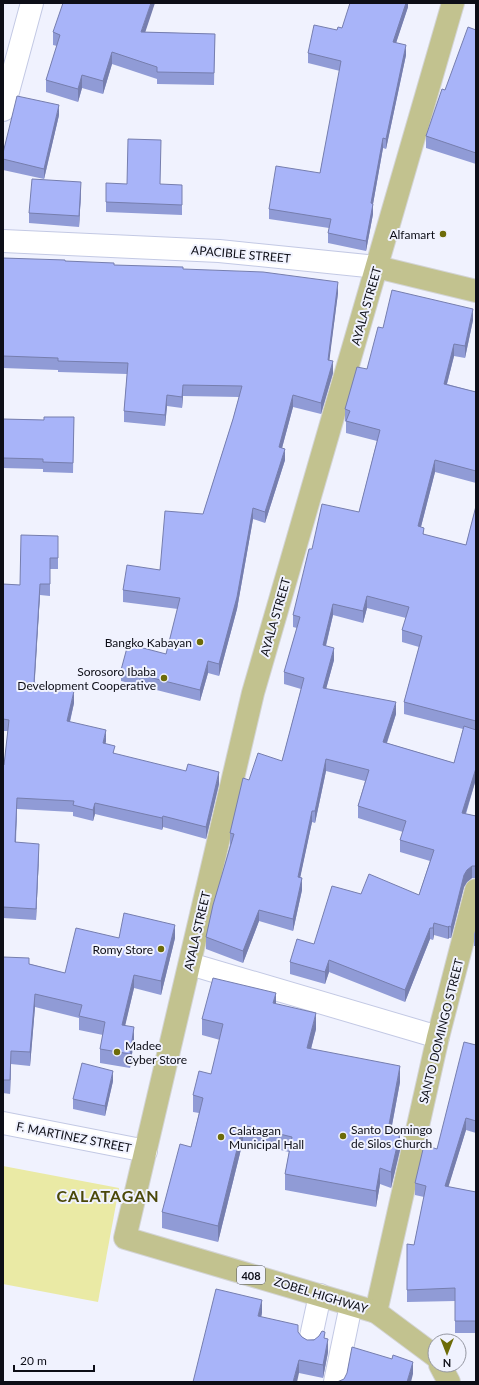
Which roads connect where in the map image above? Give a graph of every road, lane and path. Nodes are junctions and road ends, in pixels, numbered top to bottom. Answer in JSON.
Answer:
{"nodes":[{"id":1,"x":32,"y":3,"type":"edge"},
{"id":2,"x":453,"y":3,"type":"edge"},
{"id":3,"x":3,"y":110,"type":"edge"},
{"id":4,"x":3,"y":241,"type":"edge"},
{"id":5,"x":377,"y":267,"type":"junction"},
{"id":6,"x":476,"y":291,"type":"edge"},
{"id":7,"x":476,"y":890,"type":"edge"},
{"id":8,"x":190,"y":964,"type":"junction"},
{"id":9,"x":438,"y":1036,"type":"junction"},
{"id":10,"x":3,"y":1123,"type":"edge"},
{"id":11,"x":146,"y":1150,"type":"junction"},
{"id":12,"x":125,"y":1238,"type":"joint"},
{"id":13,"x":320,"y":1295,"type":"junction"},
{"id":14,"x":351,"y":1305,"type":"junction"},
{"id":15,"x":376,"y":1312,"type":"junction"},
{"id":16,"x":310,"y":1341,"type":"edge"},
{"id":17,"x":427,"y":1350,"type":"edge"},
{"id":18,"x":332,"y":1369,"type":"edge"},
{"id":19,"x":444,"y":1373,"type":"edge"},
{"id":20,"x":449,"y":1382,"type":"edge"}],
"edges":[{"from":1,"to":3,"type":"street"},
{"from":2,"to":5,"type":"main road","name":"AYALA STREET"},
{"from":4,"to":5,"type":"street","name":"APACIBLE STREET"},
{"from":5,"to":6,"type":"main road","name":"APACIBLE STREET"},
{"from":5,"to":8,"type":"main road","name":"AYALA STREET"},
{"from":7,"to":9,"type":"main road","name":"SANTO DOMINGO STREET"},
{"from":8,"to":9,"type":"street"},
{"from":8,"to":11,"type":"main road","name":"AYALA STREET"},
{"from":9,"to":15,"type":"main road","name":"SANTO DOMINGO STREET"},
{"from":10,"to":11,"type":"street","name":"F. MARTINEZ STREET"},
{"from":11,"to":12,"type":"main road","name":"AYALA STREET"},
{"from":12,"to":13,"type":"main road","name":"ZOBEL HIGHWAY","number":"408"},
{"from":13,"to":14,"type":"main road","name":"ZOBEL HIGHWAY","number":"408"},
{"from":13,"to":16,"type":"street"},
{"from":14,"to":15,"type":"main road","name":"ZOBEL HIGHWAY","number":"408"},
{"from":14,"to":18,"type":"street"},
{"from":15,"to":17,"type":"main road","name":"ZOBEL HIGHWAY","number":"408"},
{"from":19,"to":20,"type":"main road"}]}
